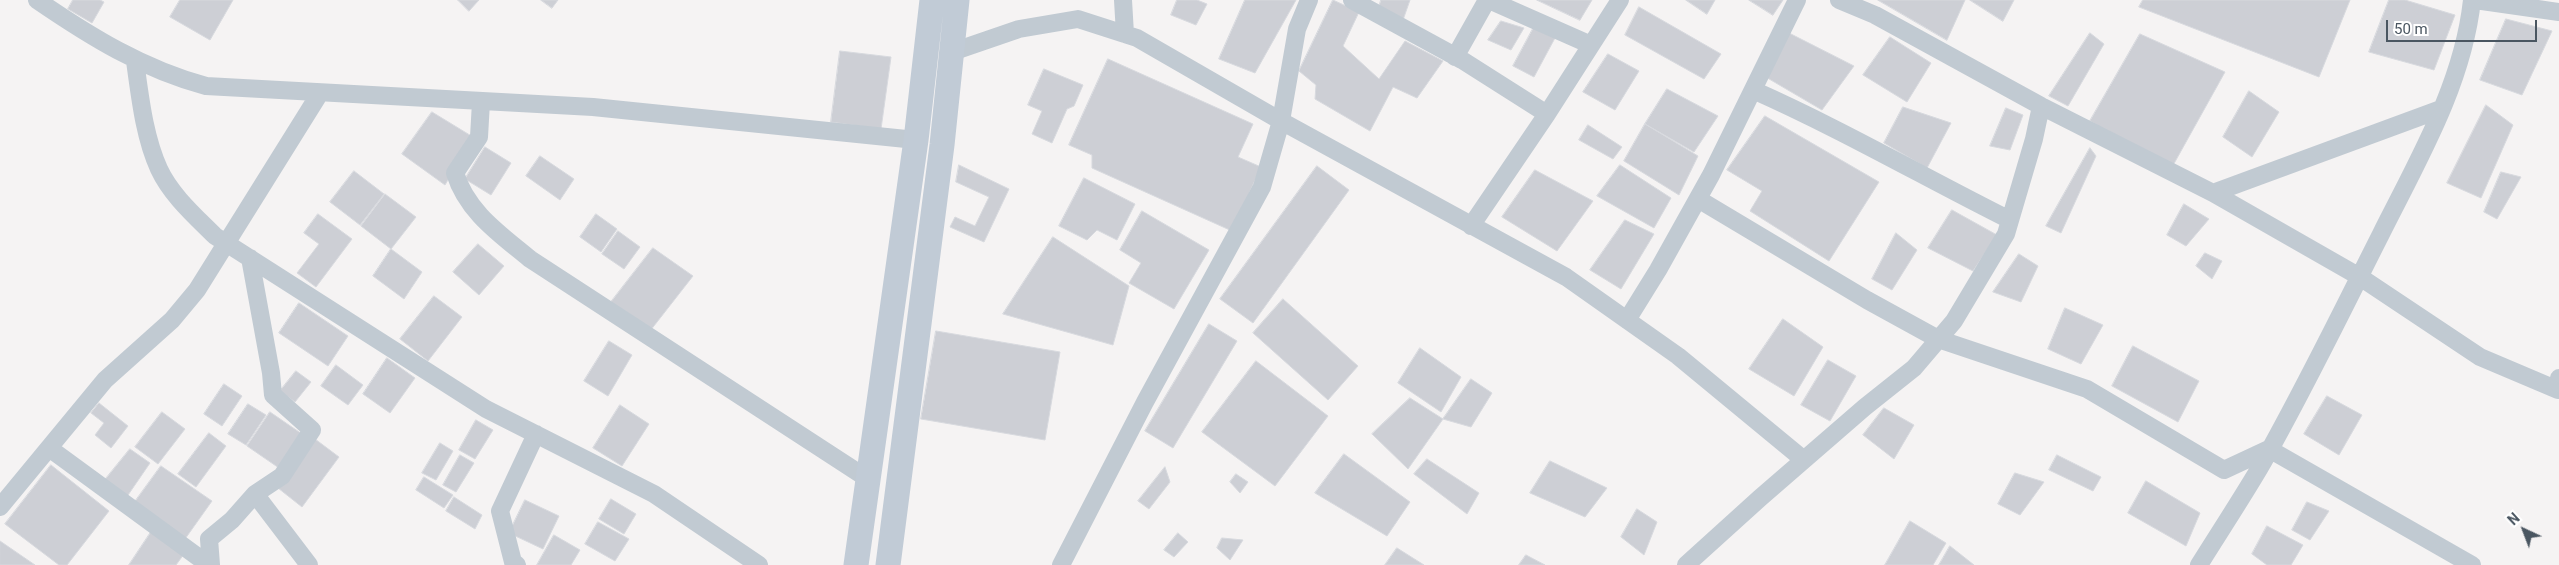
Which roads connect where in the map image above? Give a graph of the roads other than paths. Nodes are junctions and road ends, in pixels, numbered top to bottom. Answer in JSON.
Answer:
{"nodes":[{"id":1,"x":37,"y":0,"type":"edge"},
{"id":2,"x":932,"y":0,"type":"edge"},
{"id":3,"x":957,"y":0,"type":"edge"},
{"id":4,"x":1123,"y":0,"type":"edge"},
{"id":5,"x":1309,"y":0,"type":"edge"},
{"id":6,"x":1352,"y":0,"type":"edge"},
{"id":7,"x":1488,"y":0,"type":"edge"},
{"id":8,"x":1620,"y":0,"type":"edge"},
{"id":9,"x":1797,"y":0,"type":"edge"},
{"id":10,"x":1839,"y":0,"type":"edge"},
{"id":11,"x":2474,"y":0,"type":"edge"},
{"id":12,"x":1511,"y":4,"type":"edge"},
{"id":13,"x":2559,"y":12,"type":"edge"},
{"id":14,"x":1124,"y":34,"type":"junction"},
{"id":15,"x":1591,"y":45,"type":"junction"},
{"id":16,"x":952,"y":52,"type":"junction"},
{"id":17,"x":1455,"y":57,"type":"junction"},
{"id":18,"x":135,"y":61,"type":"junction"},
{"id":19,"x":1753,"y":90,"type":"junction"},
{"id":20,"x":320,"y":93,"type":"junction"},
{"id":21,"x":481,"y":102,"type":"junction"},
{"id":22,"x":2041,"y":106,"type":"junction"},
{"id":23,"x":2441,"y":109,"type":"junction"},
{"id":24,"x":1547,"y":114,"type":"junction"},
{"id":25,"x":1281,"y":121,"type":"junction"},
{"id":26,"x":916,"y":140,"type":"junction"},
{"id":27,"x":2213,"y":193,"type":"junction"},
{"id":28,"x":1698,"y":199,"type":"junction"},
{"id":29,"x":2010,"y":220,"type":"junction"},
{"id":30,"x":1471,"y":226,"type":"junction"},
{"id":31,"x":226,"y":242,"type":"junction"},
{"id":32,"x":250,"y":258,"type":"junction"},
{"id":33,"x":2360,"y":277,"type":"junction"},
{"id":34,"x":1627,"y":320,"type":"junction"},
{"id":35,"x":1938,"y":339,"type":"junction"},
{"id":36,"x":2559,"y":378,"type":"edge"},
{"id":37,"x":536,"y":434,"type":"junction"},
{"id":38,"x":49,"y":448,"type":"junction"},
{"id":39,"x":2269,"y":450,"type":"junction"},
{"id":40,"x":1804,"y":460,"type":"junction"},
{"id":41,"x":868,"y":479,"type":"junction"},
{"id":42,"x":255,"y":494,"type":"junction"},
{"id":43,"x":0,"y":507,"type":"edge"},
{"id":44,"x":1691,"y":564,"type":"edge"},
{"id":45,"x":210,"y":565,"type":"edge"},
{"id":46,"x":309,"y":565,"type":"edge"},
{"id":47,"x":517,"y":565,"type":"edge"},
{"id":48,"x":759,"y":565,"type":"edge"},
{"id":49,"x":856,"y":565,"type":"edge"},
{"id":50,"x":888,"y":565,"type":"edge"},
{"id":51,"x":1061,"y":565,"type":"edge"},
{"id":52,"x":2200,"y":565,"type":"edge"},
{"id":53,"x":2472,"y":565,"type":"edge"}],
"edges":[{"from":1,"to":18,"type":"street"},
{"from":2,"to":26,"type":"main road"},
{"from":3,"to":16,"type":"main road"},
{"from":4,"to":14,"type":"street"},
{"from":5,"to":25,"type":"street"},
{"from":6,"to":17,"type":"street"},
{"from":7,"to":12,"type":"street"},
{"from":7,"to":17,"type":"street"},
{"from":8,"to":15,"type":"street"},
{"from":9,"to":19,"type":"street"},
{"from":10,"to":22,"type":"street"},
{"from":11,"to":13,"type":"street"},
{"from":11,"to":23,"type":"street"},
{"from":12,"to":15,"type":"street"},
{"from":14,"to":16,"type":"street"},
{"from":14,"to":25,"type":"street"},
{"from":15,"to":24,"type":"street"},
{"from":16,"to":50,"type":"main road"},
{"from":17,"to":24,"type":"street"},
{"from":18,"to":20,"type":"street"},
{"from":18,"to":31,"type":"street"},
{"from":19,"to":28,"type":"street"},
{"from":19,"to":29,"type":"street"},
{"from":20,"to":21,"type":"street"},
{"from":20,"to":31,"type":"street"},
{"from":21,"to":26,"type":"street"},
{"from":21,"to":41,"type":"street"},
{"from":22,"to":27,"type":"street"},
{"from":22,"to":29,"type":"street"},
{"from":23,"to":27,"type":"street"},
{"from":23,"to":33,"type":"street"},
{"from":24,"to":30,"type":"street"},
{"from":25,"to":30,"type":"street"},
{"from":25,"to":51,"type":"street"},
{"from":26,"to":41,"type":"main road"},
{"from":27,"to":33,"type":"street"},
{"from":28,"to":34,"type":"street"},
{"from":28,"to":35,"type":"street"},
{"from":29,"to":35,"type":"street"},
{"from":30,"to":34,"type":"street"},
{"from":31,"to":32,"type":"street"},
{"from":31,"to":38,"type":"street"},
{"from":32,"to":37,"type":"street"},
{"from":32,"to":42,"type":"street"},
{"from":33,"to":36,"type":"street"},
{"from":33,"to":39,"type":"street"},
{"from":34,"to":40,"type":"street"},
{"from":35,"to":39,"type":"street"},
{"from":35,"to":40,"type":"street"},
{"from":37,"to":47,"type":"street"},
{"from":37,"to":48,"type":"street"},
{"from":38,"to":43,"type":"street"},
{"from":38,"to":45,"type":"street"},
{"from":39,"to":52,"type":"street"},
{"from":39,"to":53,"type":"street"},
{"from":40,"to":44,"type":"street"},
{"from":41,"to":49,"type":"main road"},
{"from":42,"to":45,"type":"street"},
{"from":42,"to":46,"type":"street"}]}
